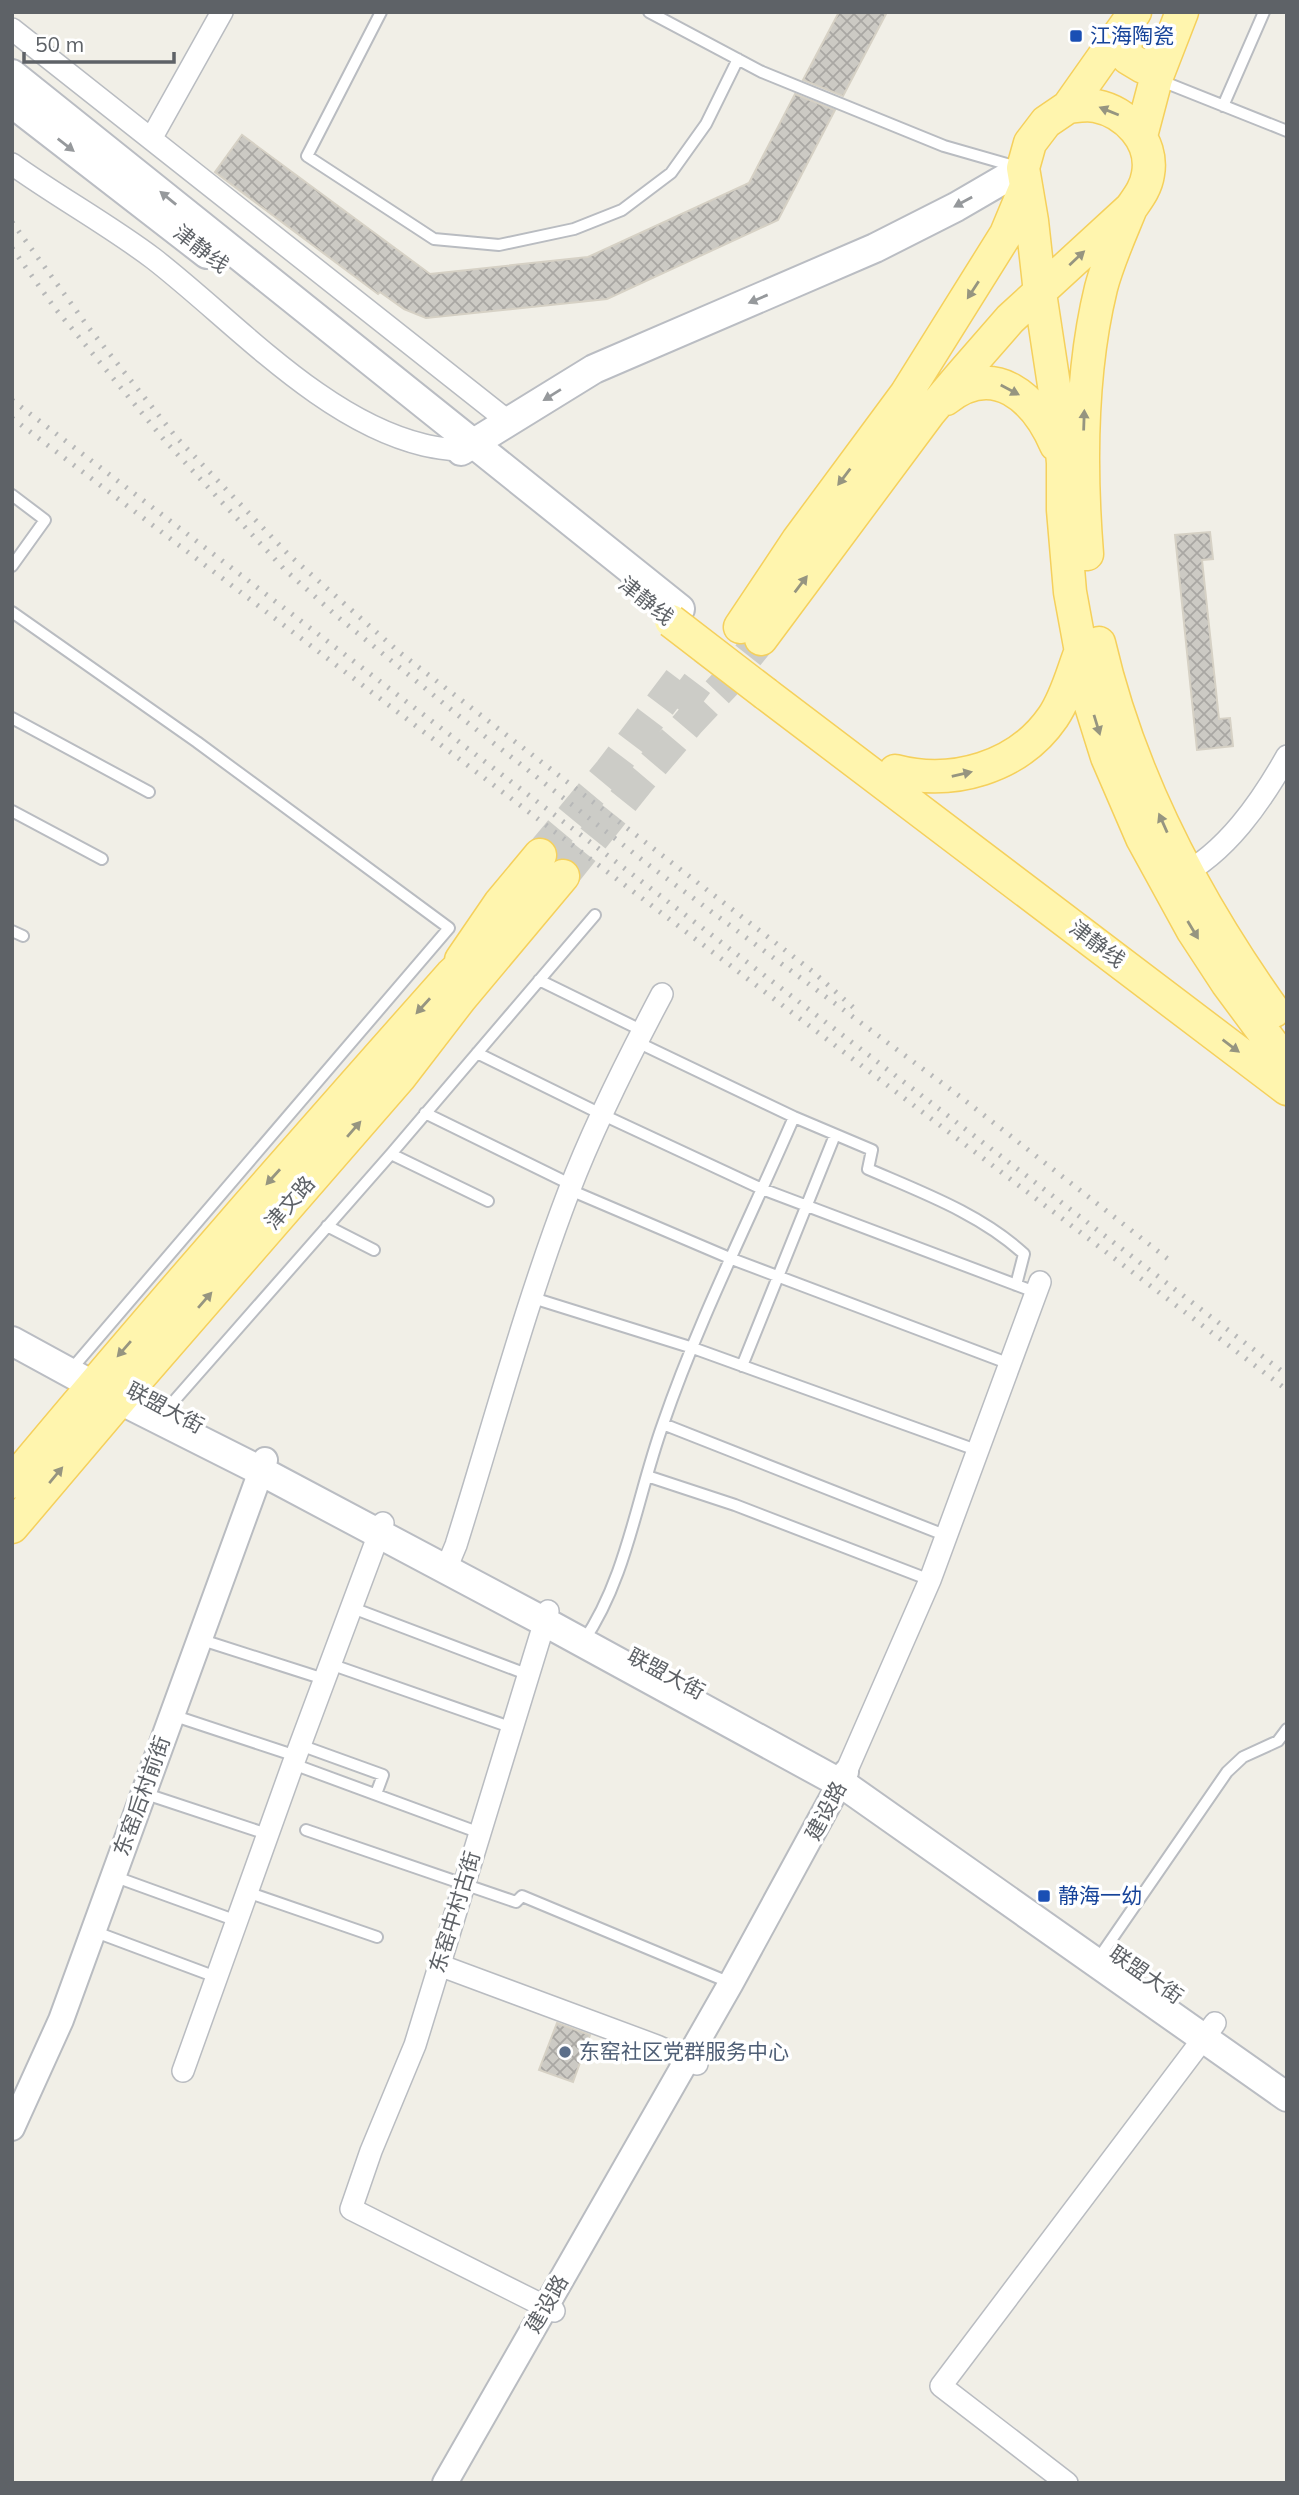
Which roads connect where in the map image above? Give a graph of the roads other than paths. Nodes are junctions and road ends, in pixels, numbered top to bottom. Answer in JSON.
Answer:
{"nodes":[{"id":1,"x":222,"y":12,"type":"edge"},
{"id":2,"x":381,"y":12,"type":"edge"},
{"id":3,"x":649,"y":12,"type":"edge"},
{"id":4,"x":1264,"y":12,"type":"edge"},
{"id":5,"x":1132,"y":17,"type":"edge"},
{"id":6,"x":1177,"y":25,"type":"edge"},
{"id":7,"x":12,"y":29,"type":"edge"},
{"id":8,"x":738,"y":59,"type":"junction"},
{"id":9,"x":12,"y":74,"type":"edge"},
{"id":10,"x":1156,"y":79,"type":"junction"},
{"id":11,"x":12,"y":103,"type":"edge"},
{"id":12,"x":1223,"y":106,"type":"junction"},
{"id":13,"x":1068,"y":107,"type":"junction"},
{"id":14,"x":1287,"y":131,"type":"edge"},
{"id":15,"x":1141,"y":136,"type":"junction"},
{"id":16,"x":151,"y":139,"type":"junction"},
{"id":17,"x":12,"y":164,"type":"edge"},
{"id":18,"x":1024,"y":177,"type":"junction"},
{"id":19,"x":1131,"y":208,"type":"junction"},
{"id":20,"x":1040,"y":293,"type":"junction"},
{"id":21,"x":929,"y":413,"type":"junction"},
{"id":22,"x":509,"y":422,"type":"junction"},
{"id":23,"x":468,"y":447,"type":"junction"},
{"id":24,"x":1063,"y":463,"type":"junction"},
{"id":25,"x":12,"y":495,"type":"edge"},
{"id":26,"x":12,"y":566,"type":"edge"},
{"id":27,"x":1091,"y":611,"type":"junction"},
{"id":28,"x":12,"y":612,"type":"edge"},
{"id":29,"x":675,"y":615,"type":"joint"},
{"id":30,"x":1080,"y":652,"type":"junction"},
{"id":31,"x":770,"y":688,"type":"junction"},
{"id":32,"x":12,"y":718,"type":"edge"},
{"id":33,"x":1287,"y":756,"type":"edge"},
{"id":34,"x":895,"y":771,"type":"junction"},
{"id":35,"x":149,"y":792,"type":"dead end"},
{"id":36,"x":12,"y":811,"type":"edge"},
{"id":37,"x":102,"y":859,"type":"dead end"},
{"id":38,"x":1177,"y":878,"type":"junction"},
{"id":39,"x":595,"y":915,"type":"dead end"},
{"id":40,"x":12,"y":931,"type":"edge"},
{"id":41,"x":23,"y":936,"type":"dead end"},
{"id":42,"x":538,"y":981,"type":"junction"},
{"id":43,"x":662,"y":994,"type":"dead end"},
{"id":44,"x":640,"y":1036,"type":"junction"},
{"id":45,"x":1284,"y":1048,"type":"edge"},
{"id":46,"x":477,"y":1053,"type":"junction"},
{"id":47,"x":1287,"y":1088,"type":"edge"},
{"id":48,"x":425,"y":1113,"type":"junction"},
{"id":49,"x":601,"y":1114,"type":"junction"},
{"id":50,"x":794,"y":1117,"type":"junction"},
{"id":51,"x":835,"y":1135,"type":"junction"},
{"id":52,"x":391,"y":1154,"type":"junction"},
{"id":53,"x":571,"y":1188,"type":"junction"},
{"id":54,"x":762,"y":1189,"type":"junction"},
{"id":55,"x":488,"y":1202,"type":"dead end"},
{"id":56,"x":806,"y":1207,"type":"junction"},
{"id":57,"x":327,"y":1226,"type":"junction"},
{"id":58,"x":374,"y":1250,"type":"dead end"},
{"id":59,"x":732,"y":1259,"type":"junction"},
{"id":60,"x":778,"y":1276,"type":"junction"},
{"id":61,"x":1031,"y":1286,"type":"junction"},
{"id":62,"x":533,"y":1298,"type":"junction"},
{"id":63,"x":12,"y":1327,"type":"edge"},
{"id":64,"x":12,"y":1341,"type":"edge"},
{"id":65,"x":693,"y":1348,"type":"junction"},
{"id":66,"x":1010,"y":1364,"type":"junction"},
{"id":67,"x":742,"y":1366,"type":"junction"},
{"id":68,"x":98,"y":1381,"type":"junction"},
{"id":69,"x":162,"y":1414,"type":"junction"},
{"id":70,"x":663,"y":1424,"type":"junction"},
{"id":71,"x":979,"y":1451,"type":"junction"},
{"id":72,"x":263,"y":1466,"type":"junction"},
{"id":73,"x":647,"y":1476,"type":"junction"},
{"id":74,"x":12,"y":1482,"type":"edge"},
{"id":75,"x":12,"y":1527,"type":"edge"},
{"id":76,"x":381,"y":1528,"type":"junction"},
{"id":77,"x":947,"y":1536,"type":"junction"},
{"id":78,"x":448,"y":1564,"type":"junction"},
{"id":79,"x":930,"y":1580,"type":"junction"},
{"id":80,"x":350,"y":1607,"type":"junction"},
{"id":81,"x":547,"y":1617,"type":"junction"},
{"id":82,"x":586,"y":1638,"type":"junction"},
{"id":83,"x":199,"y":1639,"type":"junction"},
{"id":84,"x":327,"y":1671,"type":"junction"},
{"id":85,"x":529,"y":1675,"type":"junction"},
{"id":86,"x":172,"y":1715,"type":"junction"},
{"id":87,"x":513,"y":1728,"type":"junction"},
{"id":88,"x":1287,"y":1729,"type":"edge"},
{"id":89,"x":296,"y":1755,"type":"junction"},
{"id":90,"x":844,"y":1781,"type":"junction"},
{"id":91,"x":144,"y":1793,"type":"junction"},
{"id":92,"x":376,"y":1794,"type":"junction"},
{"id":93,"x":306,"y":1830,"type":"dead end"},
{"id":94,"x":480,"y":1833,"type":"junction"},
{"id":95,"x":268,"y":1834,"type":"junction"},
{"id":96,"x":113,"y":1876,"type":"junction"},
{"id":97,"x":464,"y":1886,"type":"junction"},
{"id":98,"x":247,"y":1892,"type":"junction"},
{"id":99,"x":237,"y":1921,"type":"junction"},
{"id":100,"x":93,"y":1931,"type":"junction"},
{"id":101,"x":377,"y":1937,"type":"dead end"},
{"id":102,"x":1102,"y":1954,"type":"junction"},
{"id":103,"x":439,"y":1965,"type":"junction"},
{"id":104,"x":216,"y":1977,"type":"junction"},
{"id":105,"x":736,"y":1985,"type":"junction"},
{"id":106,"x":1209,"y":2031,"type":"junction"},
{"id":107,"x":692,"y":2062,"type":"junction"},
{"id":108,"x":183,"y":2071,"type":"dead end"},
{"id":109,"x":1287,"y":2074,"type":"edge"},
{"id":110,"x":1287,"y":2097,"type":"edge"},
{"id":111,"x":12,"y":2128,"type":"edge"},
{"id":112,"x":550,"y":2309,"type":"junction"},
{"id":113,"x":445,"y":2483,"type":"edge"},
{"id":114,"x":456,"y":2483,"type":"edge"},
{"id":115,"x":1067,"y":2483,"type":"edge"}],
"edges":[{"from":1,"to":16,"type":"street"},
{"from":2,"to":8,"type":"lane"},
{"from":3,"to":8,"type":"lane"},
{"from":4,"to":12,"type":"lane"},
{"from":5,"to":6,"type":"main road"},
{"from":5,"to":13,"type":"main road"},
{"from":6,"to":10,"type":"main road"},
{"from":7,"to":16,"type":"street"},
{"from":8,"to":18,"type":"lane"},
{"from":23,"to":9,"type":"main road","name":"津静线","one_way":true},
{"from":10,"to":12,"type":"lane"},
{"from":10,"to":15,"type":"main road"},
{"from":11,"to":23,"type":"main road","name":"津静线","one_way":true},
{"from":12,"to":14,"type":"lane"},
{"from":15,"to":13,"type":"main road","one_way":true},
{"from":13,"to":18,"type":"main road"},
{"from":15,"to":19,"type":"main road"},
{"from":16,"to":22,"type":"street"},
{"from":17,"to":23,"type":"street"},
{"from":18,"to":20,"type":"main road"},
{"from":18,"to":21,"type":"main road","one_way":true},
{"from":18,"to":22,"type":"main road","one_way":true},
{"from":20,"to":19,"type":"main road","one_way":true},
{"from":27,"to":19,"type":"main road","one_way":true},
{"from":20,"to":21,"type":"main road"},
{"from":20,"to":24,"type":"main road"},
{"from":21,"to":24,"type":"main road","one_way":true},
{"from":22,"to":23,"type":"main road"},
{"from":23,"to":29,"type":"main road","name":"津静线"},
{"from":24,"to":30,"type":"main road"},
{"from":25,"to":26,"type":"lane"},
{"from":27,"to":30,"type":"main road"},
{"from":38,"to":27,"type":"main road","one_way":true},
{"from":28,"to":68,"type":"lane"},
{"from":29,"to":31,"type":"main road","name":"津静线"},
{"from":34,"to":30,"type":"main road","one_way":true},
{"from":30,"to":38,"type":"main road","one_way":true},
{"from":31,"to":34,"type":"main road","name":"津静线"},
{"from":31,"to":47,"type":"main road","name":"津静线","one_way":true},
{"from":32,"to":35,"type":"lane"},
{"from":33,"to":38,"type":"street"},
{"from":34,"to":45,"type":"main road","name":"津静线"},
{"from":36,"to":37,"type":"lane"},
{"from":38,"to":45,"type":"main road"},
{"from":39,"to":42,"type":"lane"},
{"from":40,"to":41,"type":"lane"},
{"from":42,"to":44,"type":"lane"},
{"from":42,"to":46,"type":"lane"},
{"from":43,"to":44,"type":"street"},
{"from":44,"to":49,"type":"street"},
{"from":44,"to":50,"type":"lane"},
{"from":46,"to":48,"type":"lane"},
{"from":46,"to":49,"type":"lane"},
{"from":48,"to":52,"type":"lane"},
{"from":48,"to":53,"type":"lane"},
{"from":49,"to":53,"type":"street"},
{"from":49,"to":54,"type":"lane"},
{"from":50,"to":51,"type":"lane"},
{"from":50,"to":54,"type":"lane"},
{"from":51,"to":56,"type":"lane"},
{"from":51,"to":61,"type":"lane"},
{"from":52,"to":55,"type":"lane"},
{"from":52,"to":57,"type":"lane"},
{"from":53,"to":59,"type":"lane"},
{"from":53,"to":62,"type":"street"},
{"from":54,"to":56,"type":"lane"},
{"from":54,"to":59,"type":"lane"},
{"from":56,"to":60,"type":"lane"},
{"from":56,"to":61,"type":"lane"},
{"from":57,"to":58,"type":"lane"},
{"from":57,"to":69,"type":"lane"},
{"from":59,"to":60,"type":"lane"},
{"from":59,"to":65,"type":"lane"},
{"from":60,"to":66,"type":"lane"},
{"from":60,"to":67,"type":"lane"},
{"from":61,"to":66,"type":"street"},
{"from":62,"to":65,"type":"lane"},
{"from":62,"to":78,"type":"street"},
{"from":63,"to":68,"type":"main road"},
{"from":64,"to":68,"type":"main road"},
{"from":65,"to":67,"type":"lane"},
{"from":65,"to":70,"type":"lane"},
{"from":66,"to":71,"type":"street"},
{"from":67,"to":71,"type":"lane"},
{"from":68,"to":68,"type":"main road","name":"津文路","one_way":true},
{"from":68,"to":69,"type":"main road"},
{"from":68,"to":74,"type":"main road","name":"津文路"},
{"from":75,"to":68,"type":"main road","name":"津文路","one_way":true},
{"from":69,"to":72,"type":"main road"},
{"from":70,"to":73,"type":"lane"},
{"from":70,"to":77,"type":"lane"},
{"from":71,"to":77,"type":"street"},
{"from":72,"to":76,"type":"main road"},
{"from":72,"to":83,"type":"street","name":"东窑后村前街"},
{"from":73,"to":79,"type":"lane"},
{"from":73,"to":82,"type":"lane"},
{"from":76,"to":78,"type":"main road"},
{"from":76,"to":80,"type":"street"},
{"from":77,"to":79,"type":"street"},
{"from":78,"to":81,"type":"main road"},
{"from":79,"to":90,"type":"street"},
{"from":80,"to":84,"type":"street"},
{"from":80,"to":85,"type":"lane"},
{"from":81,"to":82,"type":"main road"},
{"from":81,"to":85,"type":"street","name":"东窑中村古街"},
{"from":82,"to":90,"type":"main road"},
{"from":83,"to":84,"type":"lane"},
{"from":83,"to":86,"type":"street","name":"东窑后村前街"},
{"from":84,"to":87,"type":"lane"},
{"from":84,"to":89,"type":"street"},
{"from":85,"to":87,"type":"street","name":"东窑中村古街"},
{"from":86,"to":89,"type":"lane"},
{"from":86,"to":91,"type":"street","name":"东窑后村前街"},
{"from":87,"to":94,"type":"street","name":"东窑中村古街"},
{"from":88,"to":102,"type":"lane"},
{"from":89,"to":92,"type":"lane"},
{"from":89,"to":92,"type":"lane"},
{"from":89,"to":95,"type":"street"},
{"from":90,"to":102,"type":"main road"},
{"from":90,"to":105,"type":"street","name":"建设路"},
{"from":91,"to":95,"type":"lane"},
{"from":91,"to":96,"type":"street","name":"东窑后村前街"},
{"from":92,"to":94,"type":"lane"},
{"from":93,"to":97,"type":"lane"},
{"from":94,"to":97,"type":"street","name":"东窑中村古街"},
{"from":95,"to":98,"type":"street"},
{"from":96,"to":99,"type":"lane"},
{"from":96,"to":100,"type":"street","name":"东窑后村前街"},
{"from":97,"to":103,"type":"street","name":"东窑中村古街"},
{"from":97,"to":105,"type":"lane"},
{"from":98,"to":99,"type":"street"},
{"from":98,"to":101,"type":"lane"},
{"from":99,"to":104,"type":"street"},
{"from":100,"to":104,"type":"lane"},
{"from":100,"to":111,"type":"street","name":"东窑后村前街"},
{"from":102,"to":106,"type":"main road"},
{"from":103,"to":107,"type":"street"},
{"from":103,"to":112,"type":"street","name":"东窑中村古街"},
{"from":104,"to":108,"type":"street"},
{"from":105,"to":107,"type":"street","name":"建设路"},
{"from":106,"to":109,"type":"main road"},
{"from":106,"to":110,"type":"main road"},
{"from":106,"to":115,"type":"street"},
{"from":107,"to":112,"type":"street","name":"建设路"},
{"from":112,"to":113,"type":"street","name":"建设路"},
{"from":112,"to":114,"type":"street","name":"建设路"}]}
